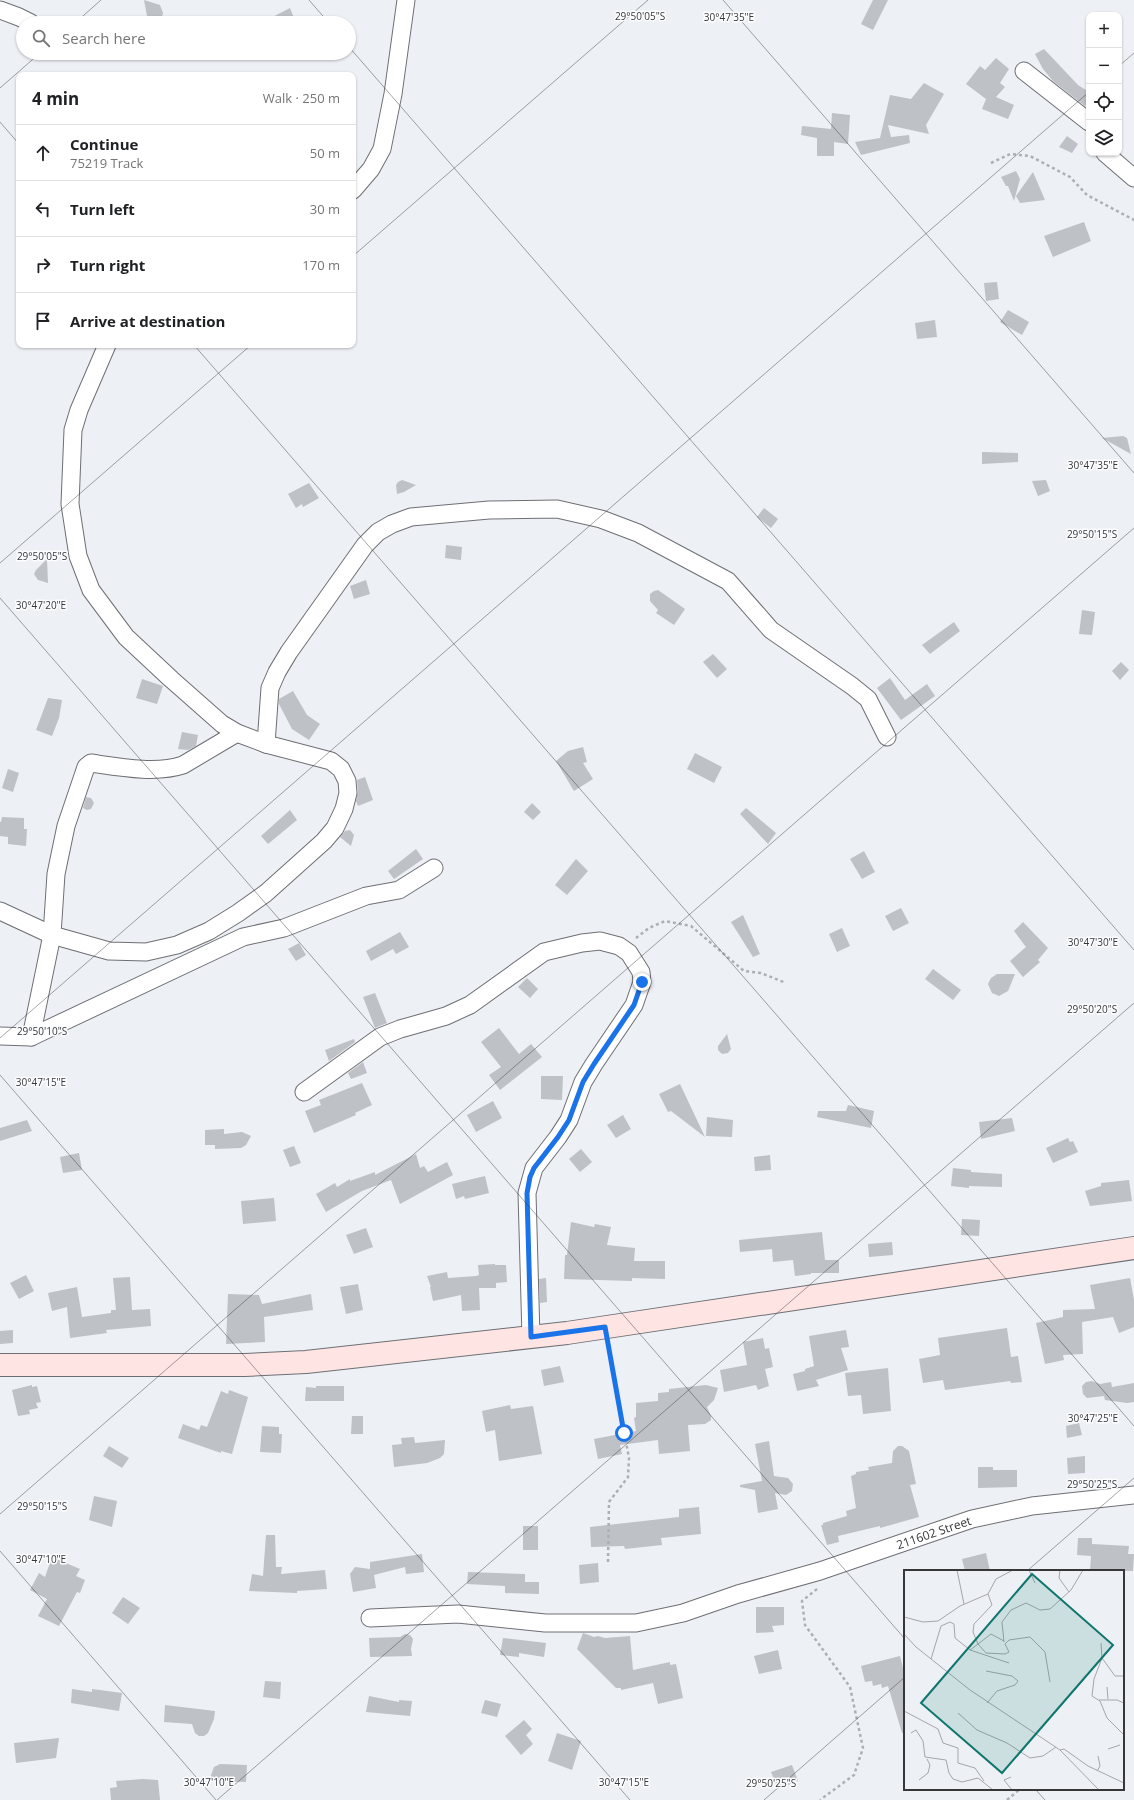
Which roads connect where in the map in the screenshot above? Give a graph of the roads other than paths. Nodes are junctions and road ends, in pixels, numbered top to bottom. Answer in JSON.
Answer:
{"nodes":[{"id":1,"x":406,"y":0,"type":"edge"},
{"id":2,"x":0,"y":10,"type":"edge"},
{"id":3,"x":16,"y":17,"type":"edge"},
{"id":4,"x":1024,"y":71,"type":"dead end"},
{"id":5,"x":1086,"y":120,"type":"edge"},
{"id":6,"x":1108,"y":156,"type":"edge"},
{"id":7,"x":1134,"y":178,"type":"edge"},
{"id":8,"x":356,"y":186,"type":"edge"},
{"id":9,"x":106,"y":348,"type":"edge"},
{"id":10,"x":236,"y":733,"type":"junction"},
{"id":11,"x":887,"y":737,"type":"dead end"},
{"id":12,"x":266,"y":744,"type":"junction"},
{"id":13,"x":434,"y":868,"type":"dead end"},
{"id":14,"x":0,"y":910,"type":"edge"},
{"id":15,"x":52,"y":935,"type":"junction"},
{"id":16,"x":0,"y":1036,"type":"edge"},
{"id":17,"x":31,"y":1036,"type":"junction"},
{"id":18,"x":304,"y":1092,"type":"dead end"},
{"id":19,"x":1134,"y":1248,"type":"edge"},
{"id":20,"x":531,"y":1337,"type":"junction"},
{"id":21,"x":0,"y":1365,"type":"edge"},
{"id":22,"x":1134,"y":1496,"type":"edge"},
{"id":23,"x":370,"y":1618,"type":"dead end"}],
"edges":[{"from":1,"to":8,"type":"street"},
{"from":2,"to":3,"type":"street"},
{"from":4,"to":5,"type":"street"},
{"from":6,"to":7,"type":"street"},
{"from":9,"to":10,"type":"street"},
{"from":10,"to":12,"type":"street"},
{"from":10,"to":15,"type":"street"},
{"from":11,"to":12,"type":"street"},
{"from":12,"to":15,"type":"street"},
{"from":13,"to":17,"type":"street"},
{"from":14,"to":15,"type":"street"},
{"from":15,"to":17,"type":"street"},
{"from":16,"to":17,"type":"street"},
{"from":18,"to":20,"type":"street"},
{"from":19,"to":20,"type":"street"},
{"from":20,"to":21,"type":"street"},
{"from":22,"to":23,"type":"street","name":"211602 Street"}]}
